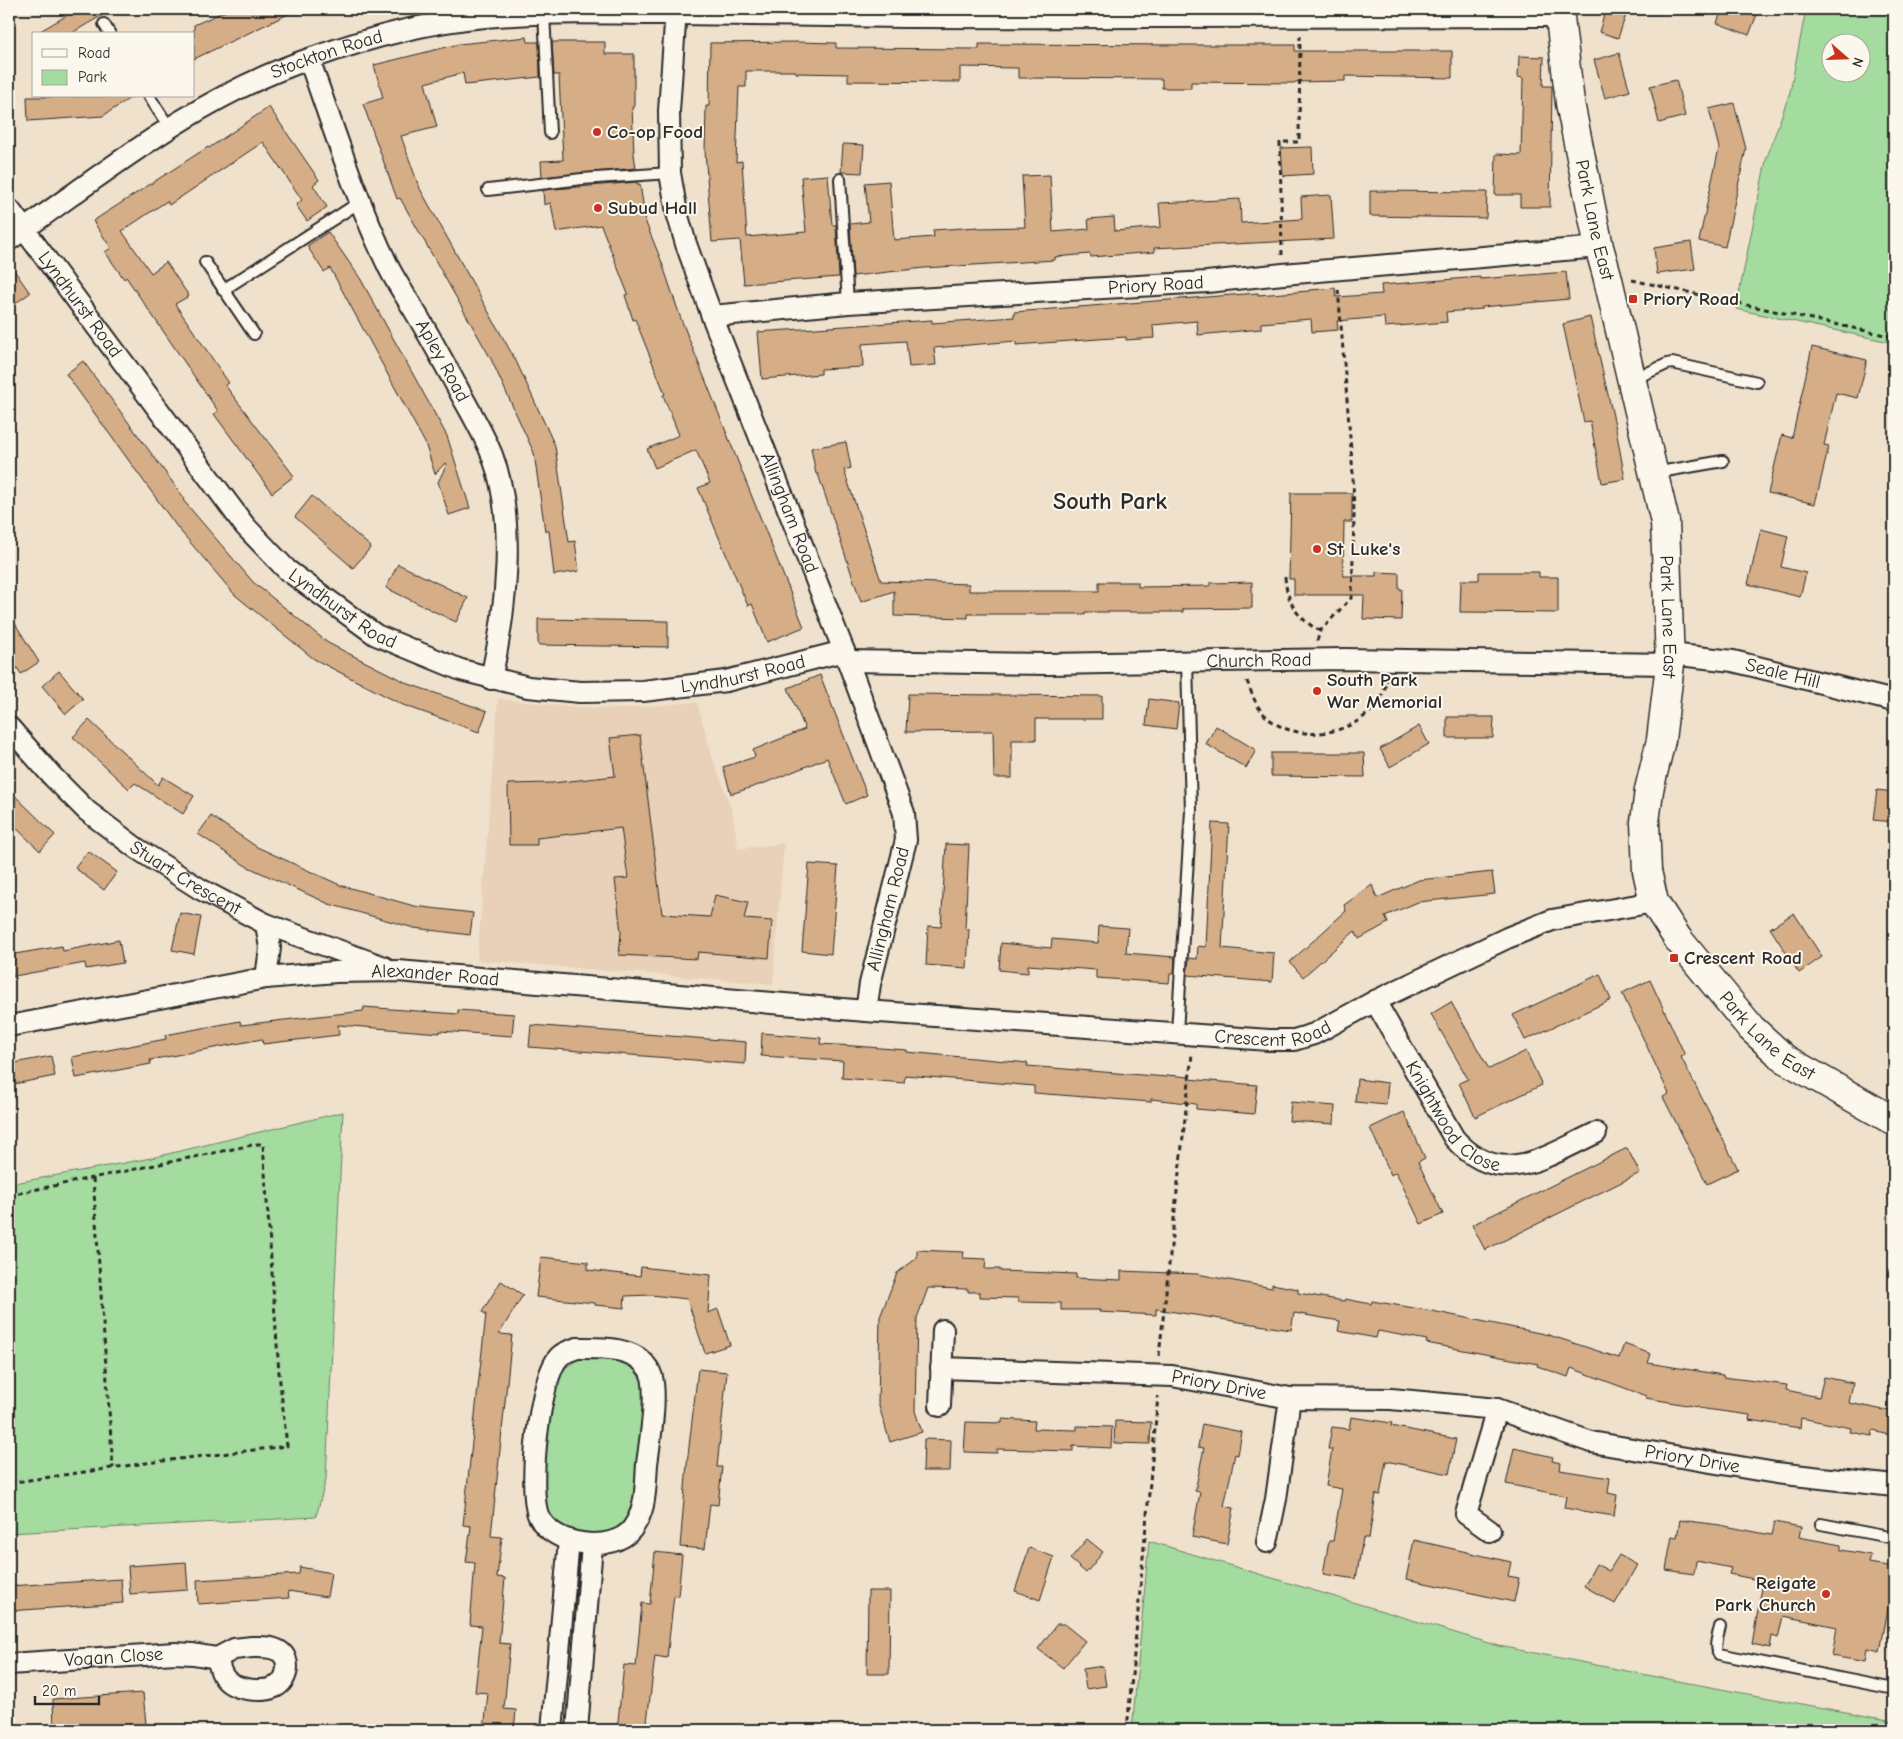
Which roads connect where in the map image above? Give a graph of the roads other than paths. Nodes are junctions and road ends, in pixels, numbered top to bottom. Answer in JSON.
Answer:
{"nodes":[{"id":1,"x":675,"y":12,"type":"edge"},
{"id":2,"x":482,"y":13,"type":"edge"},
{"id":3,"x":544,"y":13,"type":"junction"},
{"id":4,"x":983,"y":13,"type":"edge"},
{"id":5,"x":1290,"y":13,"type":"edge"},
{"id":6,"x":1559,"y":13,"type":"edge"},
{"id":7,"x":104,"y":24,"type":"dead end"},
{"id":8,"x":109,"y":32,"type":"edge"},
{"id":9,"x":309,"y":59,"type":"junction"},
{"id":10,"x":151,"y":98,"type":"edge"},
{"id":11,"x":169,"y":127,"type":"junction"},
{"id":12,"x":550,"y":133,"type":"dead end"},
{"id":13,"x":670,"y":173,"type":"junction"},
{"id":14,"x":840,"y":179,"type":"dead end"},
{"id":15,"x":488,"y":190,"type":"dead end"},
{"id":16,"x":360,"y":202,"type":"junction"},
{"id":17,"x":9,"y":209,"type":"edge"},
{"id":18,"x":16,"y":235,"type":"edge"},
{"id":19,"x":1599,"y":247,"type":"junction"},
{"id":20,"x":204,"y":262,"type":"dead end"},
{"id":21,"x":224,"y":290,"type":"junction"},
{"id":22,"x":848,"y":303,"type":"junction"},
{"id":23,"x":712,"y":316,"type":"junction"},
{"id":24,"x":254,"y":334,"type":"dead end"},
{"id":25,"x":1631,"y":380,"type":"junction"},
{"id":26,"x":1757,"y":382,"type":"dead end"},
{"id":27,"x":1723,"y":461,"type":"dead end"},
{"id":28,"x":1653,"y":473,"type":"junction"},
{"id":29,"x":846,"y":656,"type":"junction"},
{"id":30,"x":1670,"y":659,"type":"junction"},
{"id":31,"x":1187,"y":662,"type":"junction"},
{"id":32,"x":491,"y":679,"type":"junction"},
{"id":33,"x":1894,"y":702,"type":"edge"},
{"id":34,"x":9,"y":727,"type":"edge"},
{"id":35,"x":1654,"y":902,"type":"junction"},
{"id":36,"x":266,"y":924,"type":"junction"},
{"id":37,"x":398,"y":972,"type":"junction"},
{"id":38,"x":266,"y":978,"type":"junction"},
{"id":39,"x":1375,"y":1001,"type":"junction"},
{"id":40,"x":866,"y":1011,"type":"junction"},
{"id":41,"x":9,"y":1026,"type":"edge"},
{"id":42,"x":1186,"y":1033,"type":"junction"},
{"id":43,"x":1894,"y":1121,"type":"edge"},
{"id":44,"x":1596,"y":1133,"type":"dead end"},
{"id":45,"x":943,"y":1330,"type":"dead end"},
{"id":46,"x":941,"y":1368,"type":"junction"},
{"id":47,"x":1290,"y":1398,"type":"junction"},
{"id":48,"x":940,"y":1406,"type":"dead end"},
{"id":49,"x":1497,"y":1409,"type":"junction"},
{"id":50,"x":1894,"y":1486,"type":"edge"},
{"id":51,"x":1821,"y":1524,"type":"dead end"},
{"id":52,"x":1490,"y":1531,"type":"dead end"},
{"id":53,"x":1894,"y":1538,"type":"edge"},
{"id":54,"x":569,"y":1540,"type":"junction"},
{"id":55,"x":1267,"y":1542,"type":"dead end"},
{"id":56,"x":592,"y":1545,"type":"junction"},
{"id":57,"x":1720,"y":1627,"type":"dead end"},
{"id":58,"x":217,"y":1658,"type":"dead end"},
{"id":59,"x":9,"y":1664,"type":"edge"},
{"id":60,"x":1894,"y":1689,"type":"edge"},
{"id":61,"x":552,"y":1730,"type":"edge"},
{"id":62,"x":577,"y":1730,"type":"edge"}],
"edges":[{"from":1,"to":3,"type":"street","name":"Stockton Road"},
{"from":1,"to":4,"type":"street","name":"Stockton Road"},
{"from":1,"to":13,"type":"street","name":"Allingham Road"},
{"from":2,"to":3,"type":"street","name":"Stockton Road"},
{"from":2,"to":9,"type":"street","name":"Stockton Road"},
{"from":3,"to":12,"type":"lane"},
{"from":4,"to":5,"type":"street","name":"Stockton Road"},
{"from":5,"to":6,"type":"street","name":"Stockton Road"},
{"from":6,"to":19,"type":"street","name":"Park Lane East"},
{"from":7,"to":8,"type":"lane"},
{"from":9,"to":11,"type":"street","name":"Stockton Road"},
{"from":9,"to":16,"type":"street","name":"Apley Road"},
{"from":10,"to":11,"type":"lane"},
{"from":11,"to":18,"type":"street","name":"Stockton Road"},
{"from":13,"to":15,"type":"lane"},
{"from":13,"to":23,"type":"street","name":"Allingham Road"},
{"from":14,"to":22,"type":"lane"},
{"from":16,"to":21,"type":"lane"},
{"from":16,"to":32,"type":"street","name":"Apley Road"},
{"from":17,"to":18,"type":"street","name":"Lyndhurst Road"},
{"from":18,"to":32,"type":"street","name":"Lyndhurst Road"},
{"from":19,"to":22,"type":"street","name":"Priory Road"},
{"from":19,"to":25,"type":"street","name":"Park Lane East"},
{"from":20,"to":21,"type":"lane"},
{"from":21,"to":24,"type":"lane"},
{"from":22,"to":23,"type":"street","name":"Priory Road"},
{"from":23,"to":29,"type":"street","name":"Allingham Road"},
{"from":25,"to":26,"type":"lane"},
{"from":25,"to":28,"type":"street","name":"Park Lane East"},
{"from":27,"to":28,"type":"lane"},
{"from":28,"to":30,"type":"street","name":"Park Lane East"},
{"from":29,"to":31,"type":"street","name":"Church Road"},
{"from":29,"to":32,"type":"street","name":"Lyndhurst Road"},
{"from":29,"to":40,"type":"street","name":"Allingham Road"},
{"from":30,"to":31,"type":"street","name":"Church Road"},
{"from":30,"to":33,"type":"street","name":"Seale Hill"},
{"from":30,"to":35,"type":"street","name":"Park Lane East"},
{"from":31,"to":42,"type":"lane"},
{"from":34,"to":36,"type":"street","name":"Stuart Crescent"},
{"from":35,"to":39,"type":"street","name":"Crescent Road"},
{"from":35,"to":43,"type":"street","name":"Park Lane East"},
{"from":36,"to":37,"type":"street","name":"Stuart Crescent"},
{"from":36,"to":38,"type":"street"},
{"from":37,"to":38,"type":"street","name":"Alexander Road"},
{"from":37,"to":40,"type":"street","name":"Alexander Road"},
{"from":38,"to":41,"type":"street","name":"Alexander Road"},
{"from":39,"to":42,"type":"street","name":"Crescent Road"},
{"from":39,"to":44,"type":"street","name":"Knightwood Close"},
{"from":40,"to":42,"type":"street","name":"Crescent Road"},
{"from":45,"to":46,"type":"street"},
{"from":46,"to":47,"type":"street","name":"Priory Drive"},
{"from":46,"to":48,"type":"street"},
{"from":47,"to":49,"type":"street","name":"Priory Drive"},
{"from":47,"to":55,"type":"street"},
{"from":49,"to":50,"type":"street","name":"Priory Drive"},
{"from":49,"to":52,"type":"street"},
{"from":51,"to":53,"type":"lane"},
{"from":54,"to":56,"type":"street"},
{"from":54,"to":56,"type":"street"},
{"from":54,"to":61,"type":"street"},
{"from":56,"to":62,"type":"street"},
{"from":57,"to":60,"type":"lane"},
{"from":58,"to":59,"type":"street","name":"Vogan Close"}]}
